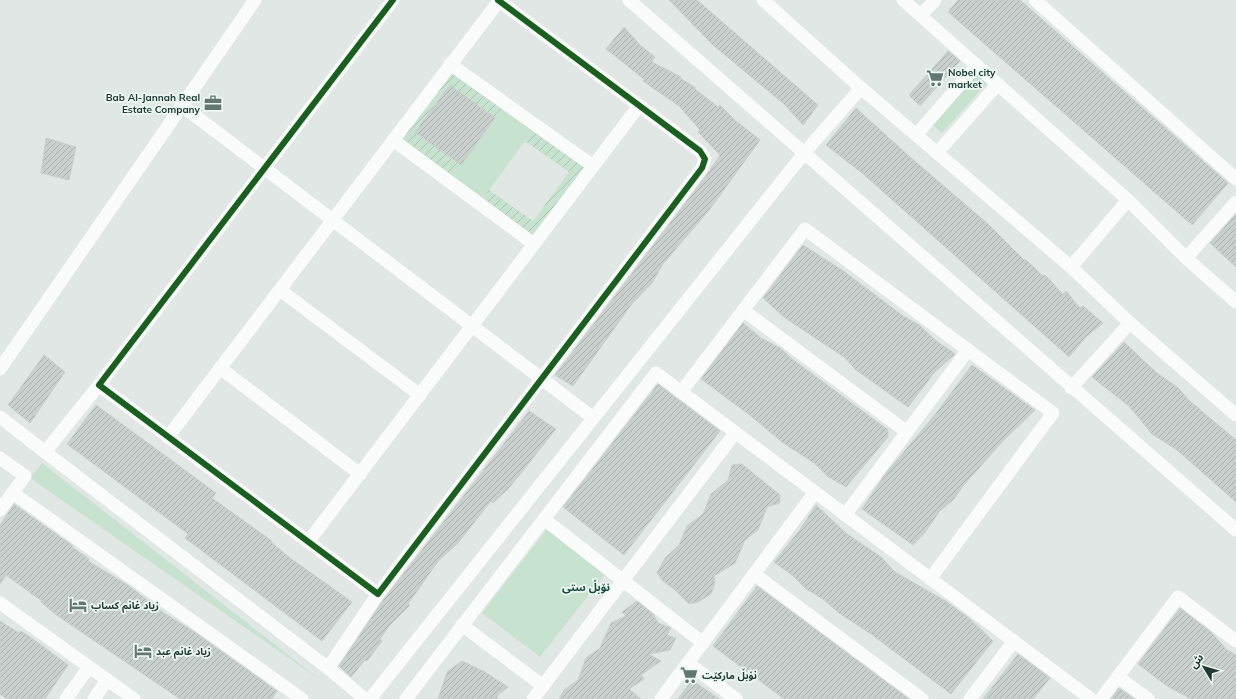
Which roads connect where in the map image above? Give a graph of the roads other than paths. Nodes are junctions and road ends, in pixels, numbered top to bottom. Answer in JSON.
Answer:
{"nodes":[{"id":1,"x":255,"y":0,"type":"edge"},
{"id":2,"x":393,"y":0,"type":"edge"},
{"id":3,"x":498,"y":0,"type":"edge"},
{"id":4,"x":629,"y":0,"type":"edge"},
{"id":5,"x":763,"y":0,"type":"edge"},
{"id":6,"x":903,"y":0,"type":"edge"},
{"id":7,"x":935,"y":0,"type":"edge"},
{"id":8,"x":1035,"y":0,"type":"edge"},
{"id":9,"x":921,"y":15,"type":"junction"},
{"id":10,"x":450,"y":64,"type":"junction"},
{"id":11,"x":977,"y":65,"type":"junction"},
{"id":12,"x":998,"y":84,"type":"junction"},
{"id":13,"x":861,"y":88,"type":"junction"},
{"id":14,"x":181,"y":105,"type":"junction"},
{"id":15,"x":638,"y":107,"type":"junction"},
{"id":16,"x":916,"y":135,"type":"junction"},
{"id":17,"x":393,"y":140,"type":"junction"},
{"id":18,"x":805,"y":152,"type":"junction"},
{"id":19,"x":937,"y":154,"type":"junction"},
{"id":20,"x":593,"y":166,"type":"junction"},
{"id":21,"x":264,"y":168,"type":"junction"},
{"id":22,"x":1236,"y":179,"type":"edge"},
{"id":23,"x":1128,"y":200,"type":"junction"},
{"id":24,"x":1236,"y":202,"type":"edge"},
{"id":25,"x":331,"y":219,"type":"junction"},
{"id":26,"x":534,"y":244,"type":"junction"},
{"id":27,"x":1186,"y":258,"type":"junction"},
{"id":28,"x":1071,"y":267,"type":"junction"},
{"id":29,"x":280,"y":290,"type":"junction"},
{"id":30,"x":1236,"y":302,"type":"edge"},
{"id":31,"x":743,"y":310,"type":"junction"},
{"id":32,"x":1130,"y":323,"type":"junction"},
{"id":33,"x":471,"y":326,"type":"junction"},
{"id":34,"x":968,"y":350,"type":"junction"},
{"id":35,"x":5,"y":358,"type":"edge"},
{"id":36,"x":220,"y":368,"type":"junction"},
{"id":37,"x":0,"y":369,"type":"edge"},
{"id":38,"x":541,"y":379,"type":"junction"},
{"id":39,"x":99,"y":385,"type":"junction"},
{"id":40,"x":1071,"y":388,"type":"junction"},
{"id":41,"x":681,"y":392,"type":"junction"},
{"id":42,"x":420,"y":395,"type":"junction"},
{"id":43,"x":1236,"y":415,"type":"edge"},
{"id":44,"x":0,"y":417,"type":"edge"},
{"id":45,"x":592,"y":417,"type":"junction"},
{"id":46,"x":736,"y":432,"type":"junction"},
{"id":47,"x":907,"y":432,"type":"junction"},
{"id":48,"x":168,"y":437,"type":"junction"},
{"id":49,"x":45,"y":452,"type":"junction"},
{"id":50,"x":0,"y":458,"type":"edge"},
{"id":51,"x":360,"y":474,"type":"junction"},
{"id":52,"x":815,"y":492,"type":"junction"},
{"id":53,"x":13,"y":493,"type":"junction"},
{"id":54,"x":0,"y":510,"type":"edge"},
{"id":55,"x":845,"y":515,"type":"junction"},
{"id":56,"x":544,"y":519,"type":"junction"},
{"id":57,"x":1236,"y":530,"type":"edge"},
{"id":58,"x":308,"y":542,"type":"junction"},
{"id":59,"x":754,"y":574,"type":"junction"},
{"id":60,"x":930,"y":579,"type":"junction"},
{"id":61,"x":622,"y":581,"type":"junction"},
{"id":62,"x":378,"y":594,"type":"junction"},
{"id":63,"x":0,"y":603,"type":"edge"},
{"id":64,"x":462,"y":625,"type":"junction"},
{"id":65,"x":1014,"y":641,"type":"junction"},
{"id":66,"x":1236,"y":641,"type":"edge"},
{"id":67,"x":702,"y":643,"type":"junction"},
{"id":68,"x":688,"y":662,"type":"junction"},
{"id":69,"x":89,"y":667,"type":"junction"},
{"id":70,"x":328,"y":668,"type":"junction"},
{"id":71,"x":1118,"y":677,"type":"junction"},
{"id":72,"x":107,"y":680,"type":"junction"},
{"id":73,"x":543,"y":686,"type":"junction"},
{"id":74,"x":66,"y":699,"type":"edge"},
{"id":75,"x":94,"y":699,"type":"edge"},
{"id":76,"x":134,"y":699,"type":"edge"},
{"id":77,"x":302,"y":699,"type":"edge"},
{"id":78,"x":365,"y":699,"type":"edge"},
{"id":79,"x":370,"y":699,"type":"edge"},
{"id":80,"x":406,"y":699,"type":"edge"},
{"id":81,"x":533,"y":699,"type":"edge"},
{"id":82,"x":661,"y":699,"type":"edge"},
{"id":83,"x":736,"y":699,"type":"edge"},
{"id":84,"x":922,"y":699,"type":"edge"},
{"id":85,"x":970,"y":699,"type":"edge"},
{"id":86,"x":1091,"y":699,"type":"edge"},
{"id":87,"x":1101,"y":699,"type":"edge"},
{"id":88,"x":1148,"y":699,"type":"edge"}],
"edges":[{"from":1,"to":14,"type":"street"},
{"from":2,"to":21,"type":"street"},
{"from":3,"to":10,"type":"street"},
{"from":3,"to":15,"type":"street"},
{"from":4,"to":18,"type":"street"},
{"from":5,"to":13,"type":"street"},
{"from":6,"to":9,"type":"street"},
{"from":7,"to":9,"type":"street"},
{"from":8,"to":22,"type":"street"},
{"from":9,"to":11,"type":"street"},
{"from":10,"to":17,"type":"street"},
{"from":10,"to":20,"type":"street"},
{"from":11,"to":12,"type":"street"},
{"from":11,"to":16,"type":"street"},
{"from":12,"to":19,"type":"street"},
{"from":12,"to":23,"type":"street"},
{"from":13,"to":16,"type":"street"},
{"from":13,"to":18,"type":"street"},
{"from":14,"to":21,"type":"street"},
{"from":14,"to":35,"type":"street"},
{"from":15,"to":20,"type":"street"},
{"from":15,"to":38,"type":"street"},
{"from":16,"to":19,"type":"street"},
{"from":17,"to":25,"type":"street"},
{"from":17,"to":26,"type":"street"},
{"from":18,"to":40,"type":"street"},
{"from":18,"to":45,"type":"street"},
{"from":19,"to":28,"type":"street"},
{"from":20,"to":26,"type":"street"},
{"from":21,"to":25,"type":"street"},
{"from":21,"to":39,"type":"street"},
{"from":23,"to":27,"type":"street"},
{"from":23,"to":28,"type":"street"},
{"from":24,"to":27,"type":"street"},
{"from":25,"to":29,"type":"street"},
{"from":25,"to":33,"type":"street"},
{"from":26,"to":33,"type":"street"},
{"from":27,"to":30,"type":"street"},
{"from":28,"to":32,"type":"street"},
{"from":29,"to":36,"type":"street"},
{"from":29,"to":42,"type":"street"},
{"from":31,"to":34,"type":"street"},
{"from":31,"to":41,"type":"street"},
{"from":31,"to":47,"type":"street"},
{"from":32,"to":40,"type":"street"},
{"from":32,"to":43,"type":"street"},
{"from":33,"to":38,"type":"street"},
{"from":33,"to":42,"type":"street"},
{"from":34,"to":47,"type":"street"},
{"from":34,"to":60,"type":"street"},
{"from":35,"to":37,"type":"street"},
{"from":36,"to":48,"type":"street"},
{"from":36,"to":51,"type":"street"},
{"from":38,"to":45,"type":"street"},
{"from":38,"to":62,"type":"street"},
{"from":39,"to":48,"type":"street"},
{"from":39,"to":49,"type":"street"},
{"from":40,"to":57,"type":"street"},
{"from":41,"to":46,"type":"street"},
{"from":41,"to":56,"type":"street"},
{"from":42,"to":51,"type":"street"},
{"from":44,"to":49,"type":"street"},
{"from":45,"to":79,"type":"street"},
{"from":46,"to":52,"type":"street"},
{"from":46,"to":61,"type":"street"},
{"from":47,"to":55,"type":"street"},
{"from":48,"to":58,"type":"street"},
{"from":49,"to":70,"type":"street"},
{"from":50,"to":53,"type":"street"},
{"from":51,"to":58,"type":"street"},
{"from":52,"to":55,"type":"street"},
{"from":52,"to":59,"type":"street"},
{"from":53,"to":54,"type":"street"},
{"from":53,"to":77,"type":"street"},
{"from":55,"to":60,"type":"street"},
{"from":56,"to":61,"type":"street"},
{"from":56,"to":64,"type":"street"},
{"from":58,"to":62,"type":"street"},
{"from":59,"to":67,"type":"street"},
{"from":59,"to":84,"type":"street"},
{"from":60,"to":65,"type":"street"},
{"from":61,"to":67,"type":"street"},
{"from":61,"to":73,"type":"street"},
{"from":62,"to":70,"type":"street"},
{"from":63,"to":69,"type":"street"},
{"from":64,"to":73,"type":"street"},
{"from":64,"to":80,"type":"street"},
{"from":65,"to":85,"type":"street"},
{"from":65,"to":86,"type":"street"},
{"from":66,"to":71,"type":"street"},
{"from":67,"to":68,"type":"street"},
{"from":68,"to":82,"type":"street"},
{"from":68,"to":83,"type":"street"},
{"from":69,"to":72,"type":"street"},
{"from":69,"to":74,"type":"street"},
{"from":70,"to":78,"type":"street"},
{"from":71,"to":87,"type":"street"},
{"from":71,"to":88,"type":"street"},
{"from":72,"to":75,"type":"street"},
{"from":72,"to":76,"type":"street"},
{"from":73,"to":81,"type":"street"}]}
